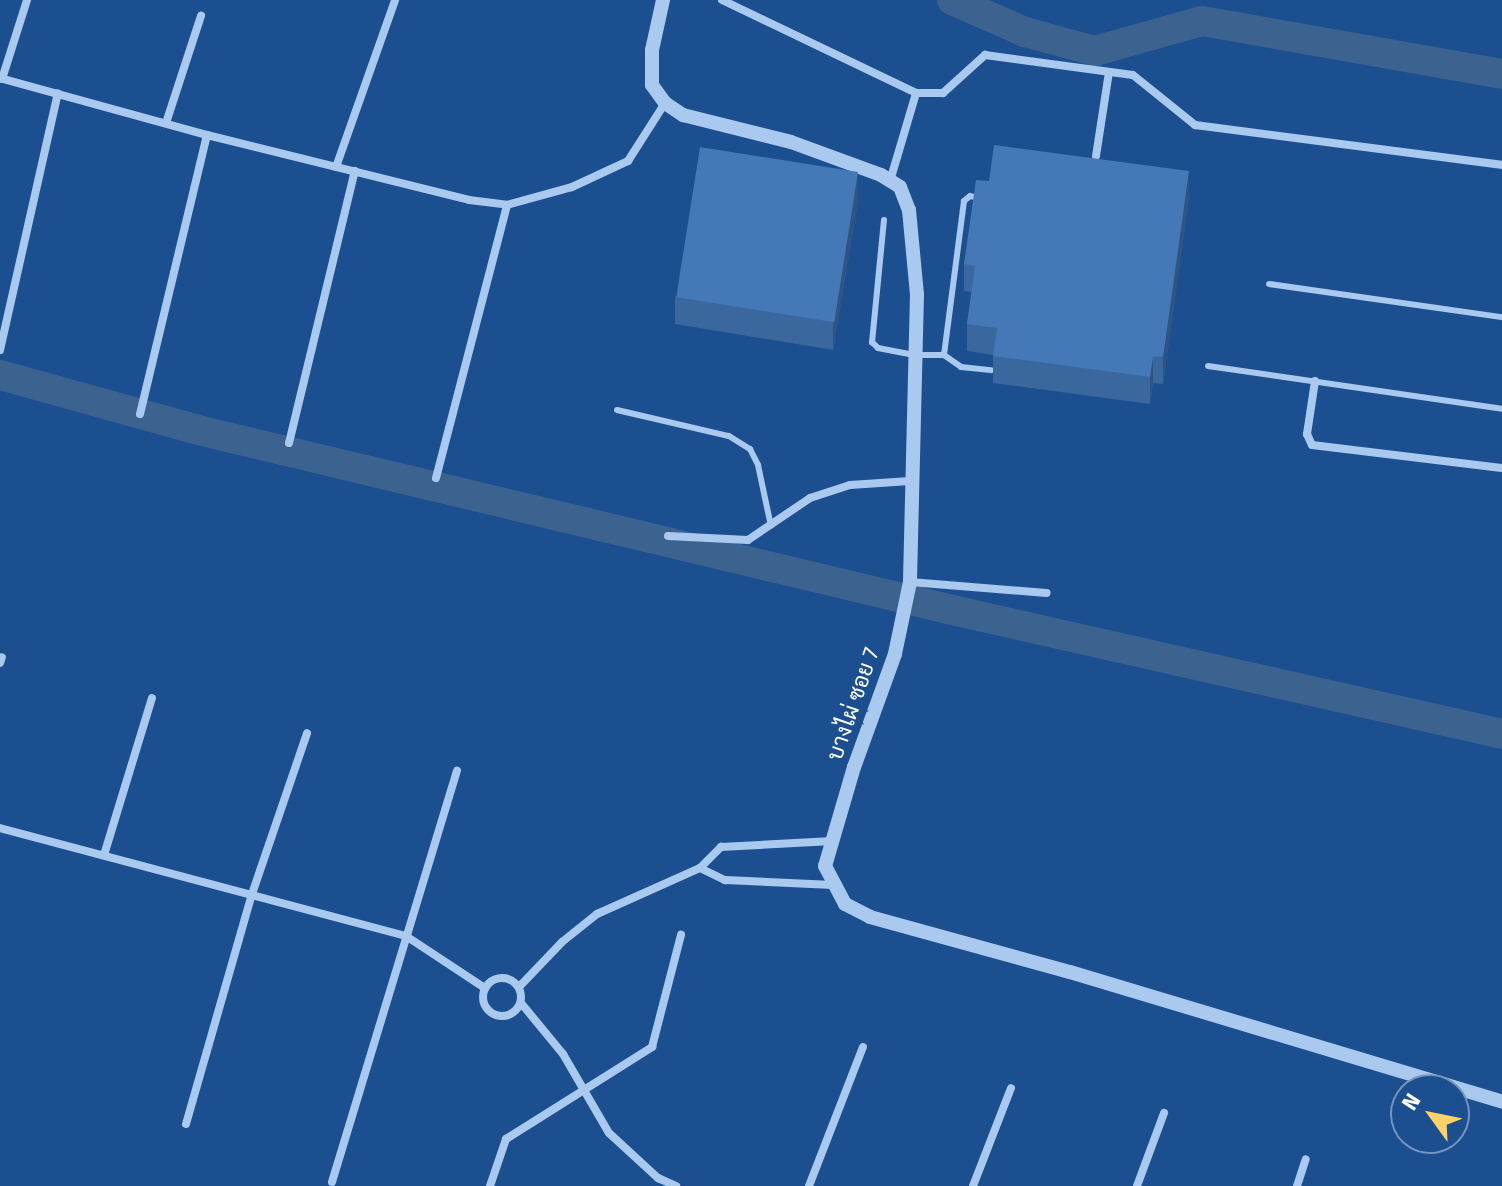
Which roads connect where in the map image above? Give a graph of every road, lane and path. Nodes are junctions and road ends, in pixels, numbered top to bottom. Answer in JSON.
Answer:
{"nodes":[{"id":1,"x":27,"y":0,"type":"edge"},
{"id":2,"x":395,"y":0,"type":"edge"},
{"id":3,"x":663,"y":0,"type":"edge"},
{"id":4,"x":722,"y":0,"type":"edge"},
{"id":5,"x":201,"y":16,"type":"dead end"},
{"id":6,"x":1109,"y":72,"type":"junction"},
{"id":7,"x":1,"y":79,"type":"edge"},
{"id":8,"x":58,"y":93,"type":"junction"},
{"id":9,"x":916,"y":93,"type":"junction"},
{"id":10,"x":665,"y":103,"type":"junction"},
{"id":11,"x":166,"y":123,"type":"junction"},
{"id":12,"x":207,"y":135,"type":"junction"},
{"id":13,"x":1096,"y":156,"type":"edge"},
{"id":14,"x":1502,"y":165,"type":"edge"},
{"id":15,"x":336,"y":167,"type":"junction"},
{"id":16,"x":355,"y":171,"type":"junction"},
{"id":17,"x":890,"y":181,"type":"junction"},
{"id":18,"x":985,"y":199,"type":"edge"},
{"id":19,"x":507,"y":205,"type":"junction"},
{"id":20,"x":884,"y":220,"type":"dead end"},
{"id":21,"x":1269,"y":284,"type":"dead end"},
{"id":22,"x":1502,"y":317,"type":"edge"},
{"id":23,"x":0,"y":350,"type":"edge"},
{"id":24,"x":914,"y":355,"type":"junction"},
{"id":25,"x":944,"y":355,"type":"junction"},
{"id":26,"x":1208,"y":366,"type":"dead end"},
{"id":27,"x":991,"y":370,"type":"edge"},
{"id":28,"x":1315,"y":381,"type":"junction"},
{"id":29,"x":1502,"y":409,"type":"edge"},
{"id":30,"x":617,"y":410,"type":"dead end"},
{"id":31,"x":140,"y":414,"type":"dead end"},
{"id":32,"x":289,"y":443,"type":"dead end"},
{"id":33,"x":1502,"y":468,"type":"edge"},
{"id":34,"x":436,"y":478,"type":"dead end"},
{"id":35,"x":910,"y":481,"type":"junction"},
{"id":36,"x":771,"y":527,"type":"junction"},
{"id":37,"x":668,"y":536,"type":"dead end"},
{"id":38,"x":909,"y":587,"type":"junction"},
{"id":39,"x":1047,"y":593,"type":"dead end"},
{"id":40,"x":152,"y":698,"type":"dead end"},
{"id":41,"x":307,"y":733,"type":"dead end"},
{"id":42,"x":457,"y":771,"type":"dead end"},
{"id":43,"x":0,"y":828,"type":"edge"},
{"id":44,"x":833,"y":841,"type":"junction"},
{"id":45,"x":104,"y":855,"type":"junction"},
{"id":46,"x":700,"y":868,"type":"junction"},
{"id":47,"x":833,"y":885,"type":"junction"},
{"id":48,"x":252,"y":894,"type":"junction"},
{"id":49,"x":681,"y":935,"type":"dead end"},
{"id":50,"x":406,"y":936,"type":"junction"},
{"id":51,"x":519,"y":987,"type":"junction"},
{"id":52,"x":485,"y":988,"type":"junction"},
{"id":53,"x":521,"y":1003,"type":"junction"},
{"id":54,"x":863,"y":1047,"type":"dead end"},
{"id":55,"x":1011,"y":1088,"type":"dead end"},
{"id":56,"x":584,"y":1091,"type":"junction"},
{"id":57,"x":1502,"y":1102,"type":"edge"},
{"id":58,"x":1164,"y":1113,"type":"dead end"},
{"id":59,"x":186,"y":1124,"type":"dead end"},
{"id":60,"x":1306,"y":1159,"type":"dead end"},
{"id":61,"x":332,"y":1182,"type":"dead end"},
{"id":62,"x":490,"y":1186,"type":"edge"},
{"id":63,"x":676,"y":1186,"type":"edge"},
{"id":64,"x":809,"y":1186,"type":"edge"},
{"id":65,"x":973,"y":1186,"type":"edge"},
{"id":66,"x":1137,"y":1186,"type":"edge"},
{"id":67,"x":1297,"y":1186,"type":"edge"}],
"edges":[{"from":1,"to":7,"type":"street"},
{"from":2,"to":15,"type":"street"},
{"from":3,"to":10,"type":"street"},
{"from":4,"to":9,"type":"street"},
{"from":5,"to":11,"type":"street"},
{"from":6,"to":9,"type":"street"},
{"from":6,"to":13,"type":"street"},
{"from":6,"to":14,"type":"street"},
{"from":7,"to":8,"type":"street"},
{"from":8,"to":11,"type":"street"},
{"from":8,"to":23,"type":"street"},
{"from":9,"to":17,"type":"street"},
{"from":10,"to":17,"type":"street"},
{"from":10,"to":19,"type":"street"},
{"from":11,"to":12,"type":"street"},
{"from":12,"to":15,"type":"street"},
{"from":12,"to":31,"type":"street"},
{"from":15,"to":16,"type":"street"},
{"from":16,"to":19,"type":"street"},
{"from":16,"to":32,"type":"street"},
{"from":17,"to":24,"type":"street","name":"บางไผ่ ซอย 7"},
{"from":18,"to":25,"type":"lane"},
{"from":19,"to":34,"type":"street"},
{"from":20,"to":24,"type":"lane"},
{"from":21,"to":22,"type":"lane"},
{"from":24,"to":25,"type":"lane"},
{"from":24,"to":35,"type":"street","name":"บางไผ่ ซอย 7"},
{"from":25,"to":27,"type":"lane"},
{"from":26,"to":28,"type":"lane"},
{"from":28,"to":29,"type":"lane"},
{"from":28,"to":33,"type":"street"},
{"from":30,"to":36,"type":"lane"},
{"from":35,"to":36,"type":"street"},
{"from":35,"to":38,"type":"street","name":"บางไผ่ ซอย 7"},
{"from":36,"to":37,"type":"street"},
{"from":38,"to":39,"type":"street"},
{"from":38,"to":44,"type":"street","name":"บางไผ่ ซอย 7"},
{"from":40,"to":45,"type":"street"},
{"from":41,"to":48,"type":"street"},
{"from":42,"to":50,"type":"street"},
{"from":43,"to":45,"type":"street"},
{"from":44,"to":46,"type":"street"},
{"from":44,"to":47,"type":"street","name":"บางไผ่ ซอย 7"},
{"from":45,"to":48,"type":"street"},
{"from":46,"to":47,"type":"street"},
{"from":46,"to":51,"type":"street"},
{"from":47,"to":57,"type":"street"},
{"from":48,"to":50,"type":"street"},
{"from":48,"to":59,"type":"street"},
{"from":49,"to":56,"type":"street"},
{"from":50,"to":52,"type":"street"},
{"from":50,"to":61,"type":"street"},
{"from":51,"to":52,"type":"street"},
{"from":51,"to":53,"type":"street"},
{"from":52,"to":53,"type":"street"},
{"from":53,"to":56,"type":"street"},
{"from":54,"to":64,"type":"street"},
{"from":55,"to":65,"type":"street"},
{"from":56,"to":62,"type":"street"},
{"from":56,"to":63,"type":"street"},
{"from":58,"to":66,"type":"street"},
{"from":60,"to":67,"type":"street"}]}
